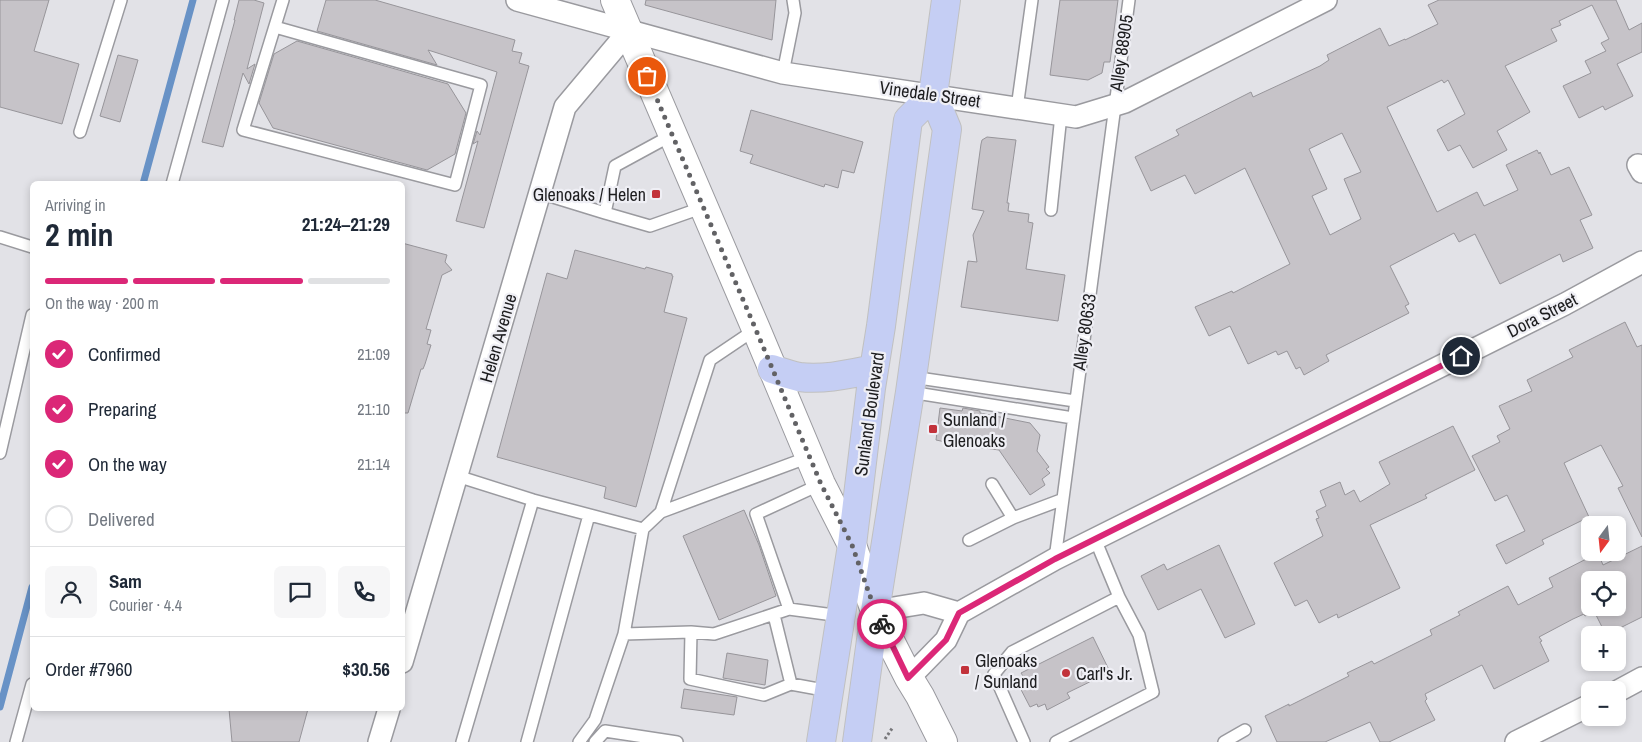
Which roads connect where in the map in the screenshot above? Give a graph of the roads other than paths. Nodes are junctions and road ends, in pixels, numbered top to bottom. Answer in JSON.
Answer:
{"nodes":[{"id":1,"x":121,"y":0,"type":"edge"},
{"id":2,"x":222,"y":0,"type":"edge"},
{"id":3,"x":283,"y":0,"type":"edge"},
{"id":4,"x":517,"y":0,"type":"edge"},
{"id":5,"x":615,"y":0,"type":"edge"},
{"id":6,"x":793,"y":0,"type":"edge"},
{"id":7,"x":946,"y":0,"type":"edge"},
{"id":8,"x":1032,"y":0,"type":"edge"},
{"id":9,"x":1129,"y":0,"type":"edge"},
{"id":10,"x":1326,"y":0,"type":"edge"},
{"id":11,"x":275,"y":27,"type":"junction"},
{"id":12,"x":628,"y":32,"type":"junction"},
{"id":13,"x":783,"y":73,"type":"junction"},
{"id":14,"x":933,"y":94,"type":"junction"},
{"id":15,"x":1114,"y":106,"type":"junction"},
{"id":16,"x":1017,"y":108,"type":"junction"},
{"id":17,"x":1061,"y":114,"type":"junction"},
{"id":18,"x":80,"y":132,"type":"dead end"},
{"id":19,"x":672,"y":135,"type":"junction"},
{"id":20,"x":173,"y":181,"type":"edge"},
{"id":21,"x":540,"y":193,"type":"junction"},
{"id":22,"x":704,"y":207,"type":"junction"},
{"id":23,"x":1051,"y":210,"type":"dead end"},
{"id":24,"x":605,"y":213,"type":"junction"},
{"id":25,"x":0,"y":237,"type":"edge"},
{"id":26,"x":30,"y":246,"type":"edge"},
{"id":27,"x":1642,"y":262,"type":"edge"},
{"id":28,"x":30,"y":324,"type":"edge"},
{"id":29,"x":756,"y":330,"type":"junction"},
{"id":30,"x":772,"y":369,"type":"junction"},
{"id":31,"x":874,"y":369,"type":"junction"},
{"id":32,"x":911,"y":384,"type":"junction"},
{"id":33,"x":1075,"y":401,"type":"junction"},
{"id":34,"x":1073,"y":418,"type":"junction"},
{"id":35,"x":0,"y":453,"type":"edge"},
{"id":36,"x":809,"y":457,"type":"junction"},
{"id":37,"x":457,"y":476,"type":"junction"},
{"id":38,"x":821,"y":484,"type":"junction"},
{"id":39,"x":992,"y":484,"type":"dead end"},
{"id":40,"x":533,"y":500,"type":"junction"},
{"id":41,"x":1062,"y":500,"type":"junction"},
{"id":42,"x":661,"y":512,"type":"junction"},
{"id":43,"x":589,"y":515,"type":"junction"},
{"id":44,"x":1013,"y":518,"type":"junction"},
{"id":45,"x":643,"y":529,"type":"junction"},
{"id":46,"x":1095,"y":539,"type":"junction"},
{"id":47,"x":969,"y":540,"type":"dead end"},
{"id":48,"x":852,"y":545,"type":"junction"},
{"id":49,"x":1055,"y":559,"type":"junction"},
{"id":50,"x":1119,"y":597,"type":"junction"},
{"id":51,"x":789,"y":609,"type":"junction"},
{"id":52,"x":875,"y":610,"type":"junction"},
{"id":53,"x":959,"y":613,"type":"junction"},
{"id":54,"x":774,"y":615,"type":"junction"},
{"id":55,"x":841,"y":616,"type":"junction"},
{"id":56,"x":691,"y":632,"type":"junction"},
{"id":57,"x":624,"y":634,"type":"junction"},
{"id":58,"x":405,"y":652,"type":"edge"},
{"id":59,"x":908,"y":678,"type":"junction"},
{"id":60,"x":1642,"y":678,"type":"edge"},
{"id":61,"x":791,"y":684,"type":"junction"},
{"id":62,"x":1626,"y":687,"type":"edge"},
{"id":63,"x":30,"y":691,"type":"edge"},
{"id":64,"x":829,"y":691,"type":"junction"},
{"id":65,"x":1581,"y":710,"type":"edge"},
{"id":66,"x":388,"y":711,"type":"edge"},
{"id":67,"x":589,"y":728,"type":"junction"},
{"id":68,"x":1245,"y":730,"type":"dead end"},
{"id":69,"x":605,"y":731,"type":"junction"},
{"id":70,"x":16,"y":742,"type":"edge"},
{"id":71,"x":379,"y":742,"type":"edge"},
{"id":72,"x":462,"y":742,"type":"edge"},
{"id":73,"x":527,"y":742,"type":"edge"},
{"id":74,"x":579,"y":742,"type":"edge"},
{"id":75,"x":595,"y":742,"type":"edge"},
{"id":76,"x":677,"y":742,"type":"edge"},
{"id":77,"x":822,"y":742,"type":"edge"},
{"id":78,"x":857,"y":742,"type":"edge"},
{"id":79,"x":943,"y":742,"type":"edge"},
{"id":80,"x":1024,"y":742,"type":"edge"},
{"id":81,"x":1056,"y":742,"type":"edge"},
{"id":82,"x":1224,"y":742,"type":"edge"},
{"id":83,"x":1516,"y":742,"type":"edge"}],
"edges":[{"from":1,"to":18,"type":"lane"},
{"from":2,"to":20,"type":"lane"},
{"from":3,"to":11,"type":"lane"},
{"from":4,"to":12,"type":"street","name":"Vinedale Street"},
{"from":5,"to":12,"type":"main road"},
{"from":6,"to":13,"type":"lane"},
{"from":7,"to":14,"type":"main road","name":"Sunland Boulevard"},
{"from":8,"to":16,"type":"lane"},
{"from":9,"to":15,"type":"lane","name":"Alley 88905"},
{"from":10,"to":15,"type":"street","name":"Vinedale Street"},
{"from":11,"to":11,"type":"lane"},
{"from":12,"to":13,"type":"street","name":"Vinedale Street"},
{"from":12,"to":19,"type":"main road"},
{"from":12,"to":21,"type":"street","name":"Helen Avenue"},
{"from":13,"to":14,"type":"street","name":"Vinedale Street"},
{"from":14,"to":16,"type":"street","name":"Vinedale Street"},
{"from":14,"to":31,"type":"main road","name":"Sunland Boulevard"},
{"from":14,"to":32,"type":"main road","name":"Sunland Boulevard"},
{"from":15,"to":17,"type":"street","name":"Vinedale Street"},
{"from":15,"to":33,"type":"lane","name":"Alley 80633"},
{"from":16,"to":17,"type":"street","name":"Vinedale Street"},
{"from":17,"to":23,"type":"lane"},
{"from":19,"to":22,"type":"main road"},
{"from":19,"to":24,"type":"lane"},
{"from":21,"to":24,"type":"lane"},
{"from":21,"to":37,"type":"street","name":"Helen Avenue"},
{"from":22,"to":24,"type":"lane"},
{"from":22,"to":29,"type":"main road"},
{"from":25,"to":26,"type":"lane"},
{"from":27,"to":46,"type":"street","name":"Dora Street"},
{"from":28,"to":35,"type":"lane"},
{"from":29,"to":30,"type":"main road"},
{"from":29,"to":42,"type":"lane"},
{"from":30,"to":31,"type":"main road"},
{"from":30,"to":36,"type":"main road"},
{"from":31,"to":48,"type":"main road","name":"Sunland Boulevard"},
{"from":32,"to":33,"type":"lane"},
{"from":32,"to":34,"type":"lane"},
{"from":32,"to":52,"type":"main road","name":"Sunland Boulevard"},
{"from":33,"to":34,"type":"lane","name":"Alley 80633"},
{"from":34,"to":41,"type":"lane","name":"Alley 80633"},
{"from":36,"to":38,"type":"main road"},
{"from":36,"to":42,"type":"lane"},
{"from":37,"to":40,"type":"lane"},
{"from":37,"to":58,"type":"street","name":"Helen Avenue"},
{"from":38,"to":48,"type":"main road"},
{"from":38,"to":51,"type":"lane"},
{"from":39,"to":44,"type":"lane"},
{"from":40,"to":43,"type":"lane"},
{"from":40,"to":72,"type":"lane"},
{"from":41,"to":44,"type":"lane"},
{"from":41,"to":49,"type":"lane","name":"Alley 80633"},
{"from":42,"to":45,"type":"lane"},
{"from":43,"to":45,"type":"lane"},
{"from":43,"to":73,"type":"lane"},
{"from":44,"to":47,"type":"lane"},
{"from":45,"to":57,"type":"lane"},
{"from":46,"to":49,"type":"street","name":"Dora Street"},
{"from":46,"to":50,"type":"lane"},
{"from":48,"to":52,"type":"main road"},
{"from":48,"to":55,"type":"main road","name":"Sunland Boulevard"},
{"from":49,"to":53,"type":"street","name":"Dora Street"},
{"from":50,"to":80,"type":"lane"},
{"from":50,"to":81,"type":"lane"},
{"from":51,"to":54,"type":"lane"},
{"from":51,"to":55,"type":"lane"},
{"from":52,"to":53,"type":"street"},
{"from":52,"to":59,"type":"main road"},
{"from":52,"to":78,"type":"main road","name":"Sunland Boulevard"},
{"from":53,"to":59,"type":"street"},
{"from":54,"to":56,"type":"lane"},
{"from":54,"to":61,"type":"lane"},
{"from":55,"to":64,"type":"main road","name":"Sunland Boulevard"},
{"from":56,"to":57,"type":"lane"},
{"from":56,"to":61,"type":"lane"},
{"from":57,"to":67,"type":"lane"},
{"from":59,"to":79,"type":"main road"},
{"from":60,"to":62,"type":"street"},
{"from":61,"to":64,"type":"lane"},
{"from":63,"to":70,"type":"lane"},
{"from":64,"to":77,"type":"main road","name":"Sunland Boulevard"},
{"from":65,"to":83,"type":"street"},
{"from":66,"to":71,"type":"street"},
{"from":67,"to":69,"type":"lane"},
{"from":67,"to":74,"type":"lane"},
{"from":68,"to":82,"type":"lane"},
{"from":69,"to":75,"type":"lane"},
{"from":69,"to":76,"type":"lane"}]}
